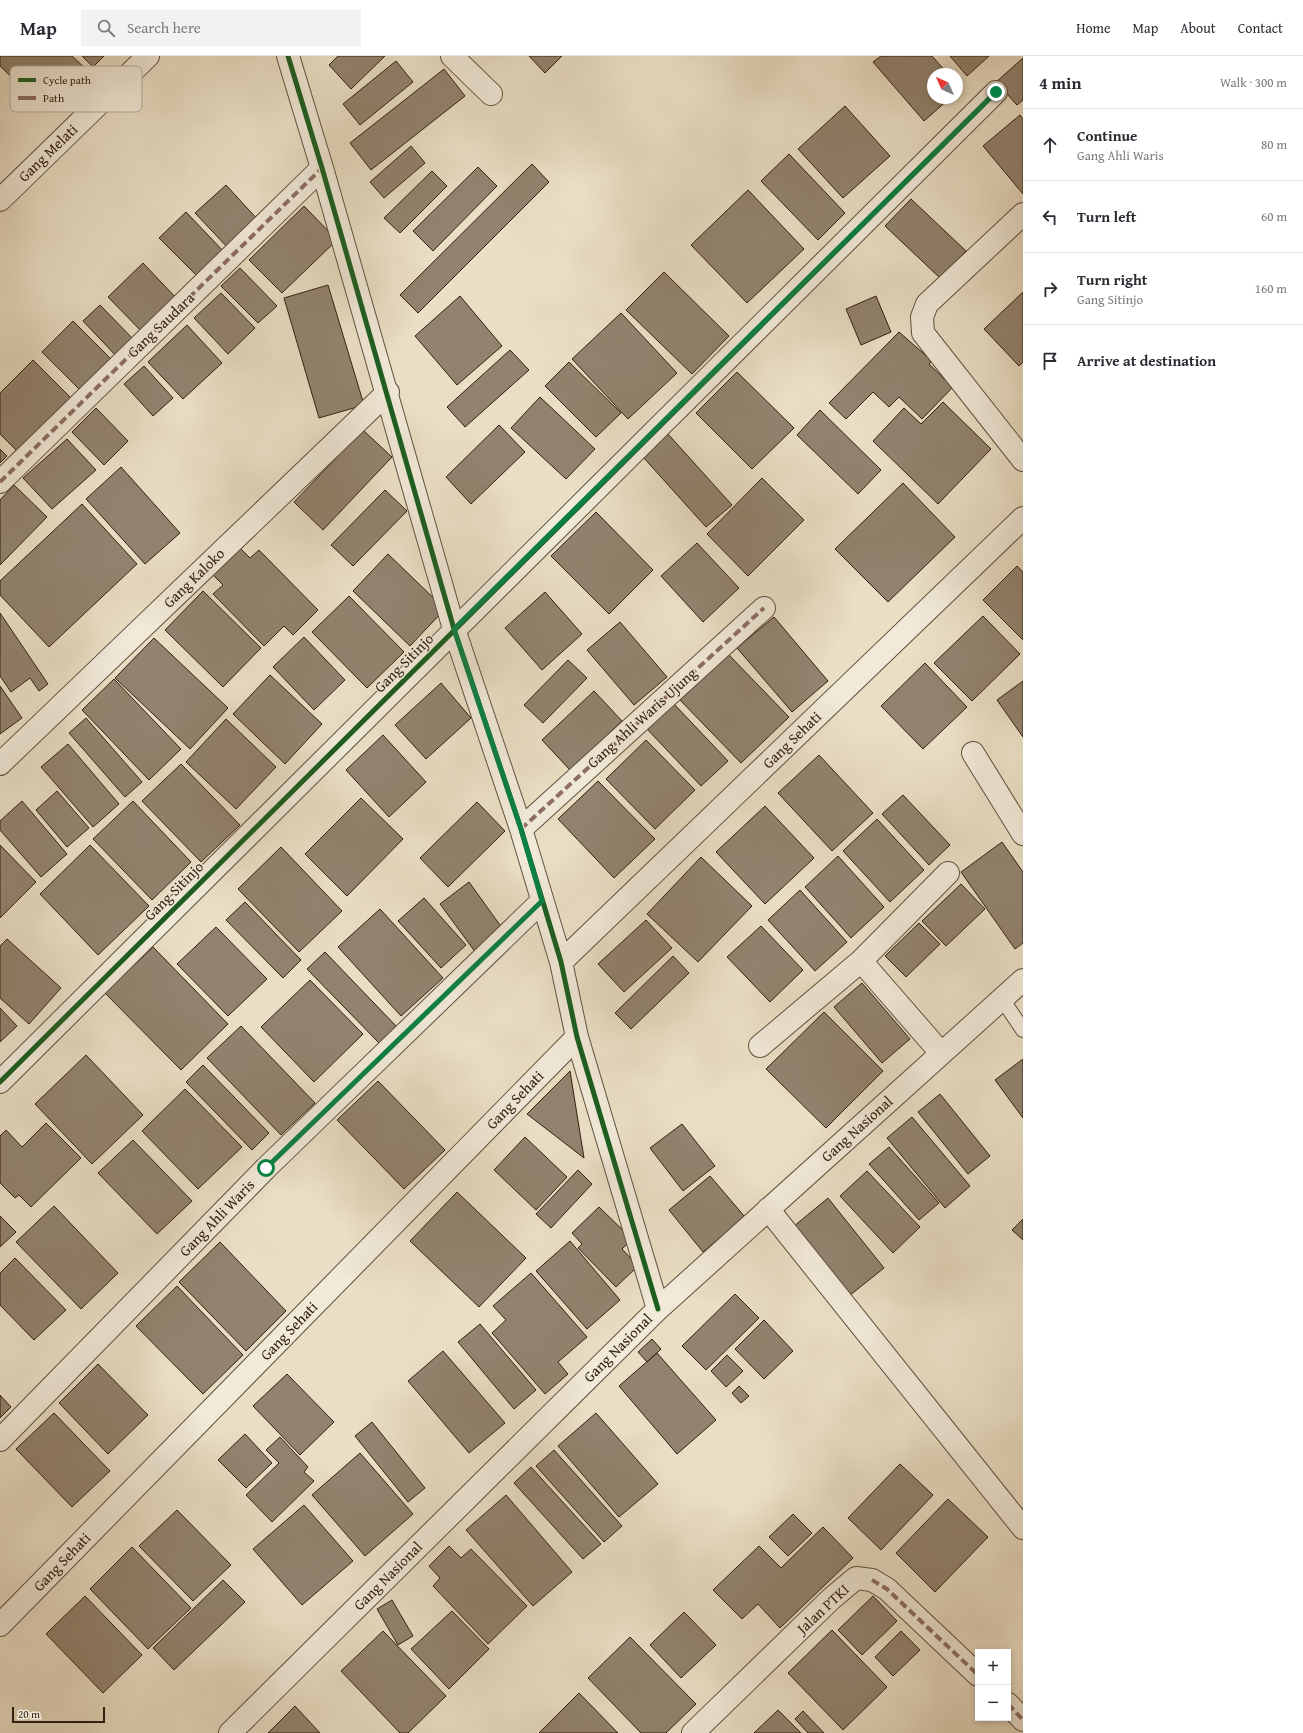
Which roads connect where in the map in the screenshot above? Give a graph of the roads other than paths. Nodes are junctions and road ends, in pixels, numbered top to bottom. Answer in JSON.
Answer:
{"nodes":[{"id":1,"x":148,"y":56,"type":"edge"},
{"id":2,"x":288,"y":56,"type":"edge"},
{"id":3,"x":452,"y":56,"type":"edge"},
{"id":4,"x":138,"y":66,"type":"edge"},
{"id":5,"x":996,"y":92,"type":"dead end"},
{"id":6,"x":491,"y":94,"type":"dead end"},
{"id":7,"x":90,"y":112,"type":"edge"},
{"id":8,"x":322,"y":168,"type":"junction"},
{"id":9,"x":0,"y":200,"type":"edge"},
{"id":10,"x":1023,"y":214,"type":"edge"},
{"id":11,"x":388,"y":392,"type":"junction"},
{"id":12,"x":1023,"y":460,"type":"edge"},
{"id":13,"x":0,"y":482,"type":"edge"},
{"id":14,"x":1023,"y":518,"type":"edge"},
{"id":15,"x":764,"y":608,"type":"dead end"},
{"id":16,"x":454,"y":629,"type":"junction"},
{"id":17,"x":973,"y":753,"type":"dead end"},
{"id":18,"x":0,"y":764,"type":"edge"},
{"id":19,"x":521,"y":829,"type":"junction"},
{"id":20,"x":1023,"y":834,"type":"edge"},
{"id":21,"x":948,"y":873,"type":"dead end"},
{"id":22,"x":542,"y":901,"type":"junction"},
{"id":23,"x":861,"y":960,"type":"junction"},
{"id":24,"x":561,"y":962,"type":"junction"},
{"id":25,"x":1023,"y":980,"type":"edge"},
{"id":26,"x":1002,"y":999,"type":"junction"},
{"id":27,"x":1023,"y":1030,"type":"edge"},
{"id":28,"x":577,"y":1037,"type":"junction"},
{"id":29,"x":760,"y":1046,"type":"dead end"},
{"id":30,"x":941,"y":1053,"type":"junction"},
{"id":31,"x":0,"y":1082,"type":"edge"},
{"id":32,"x":768,"y":1209,"type":"junction"},
{"id":33,"x":658,"y":1309,"type":"junction"},
{"id":34,"x":0,"y":1440,"type":"edge"},
{"id":35,"x":1023,"y":1528,"type":"edge"},
{"id":36,"x":0,"y":1626,"type":"edge"},
{"id":37,"x":975,"y":1672,"type":"edge"},
{"id":38,"x":1011,"y":1707,"type":"edge"},
{"id":39,"x":1023,"y":1720,"type":"edge"},
{"id":40,"x":230,"y":1733,"type":"edge"},
{"id":41,"x":693,"y":1733,"type":"edge"}],
"edges":[{"from":1,"to":4,"type":"street","name":"Gang Melati"},
{"from":2,"to":8,"type":"street"},
{"from":3,"to":6,"type":"street"},
{"from":5,"to":16,"type":"street","name":"Gang Sitinjo"},
{"from":7,"to":9,"type":"street","name":"Gang Melati"},
{"from":8,"to":11,"type":"street"},
{"from":8,"to":13,"type":"street","name":"Gang Saudara"},
{"from":10,"to":12,"type":"street"},
{"from":11,"to":16,"type":"street"},
{"from":11,"to":18,"type":"street","name":"Gang Kaloko"},
{"from":14,"to":24,"type":"street","name":"Gang Sehati"},
{"from":15,"to":19,"type":"street","name":"Gang Ahli Waris Ujung"},
{"from":16,"to":19,"type":"street"},
{"from":16,"to":31,"type":"street","name":"Gang Sitinjo"},
{"from":17,"to":20,"type":"street"},
{"from":19,"to":22,"type":"street"},
{"from":21,"to":23,"type":"street"},
{"from":22,"to":24,"type":"street"},
{"from":22,"to":34,"type":"street","name":"Gang Ahli Waris"},
{"from":23,"to":29,"type":"street"},
{"from":23,"to":30,"type":"street"},
{"from":24,"to":28,"type":"street"},
{"from":25,"to":26,"type":"street","name":"Gang Nasional"},
{"from":26,"to":27,"type":"lane"},
{"from":26,"to":30,"type":"street","name":"Gang Nasional"},
{"from":28,"to":33,"type":"street"},
{"from":28,"to":36,"type":"street","name":"Gang Sehati"},
{"from":30,"to":32,"type":"street","name":"Gang Nasional"},
{"from":32,"to":33,"type":"street","name":"Gang Nasional"},
{"from":32,"to":35,"type":"street"},
{"from":33,"to":40,"type":"street","name":"Gang Nasional"},
{"from":37,"to":41,"type":"street","name":"Jalan PTKI"},
{"from":38,"to":39,"type":"street"}]}
